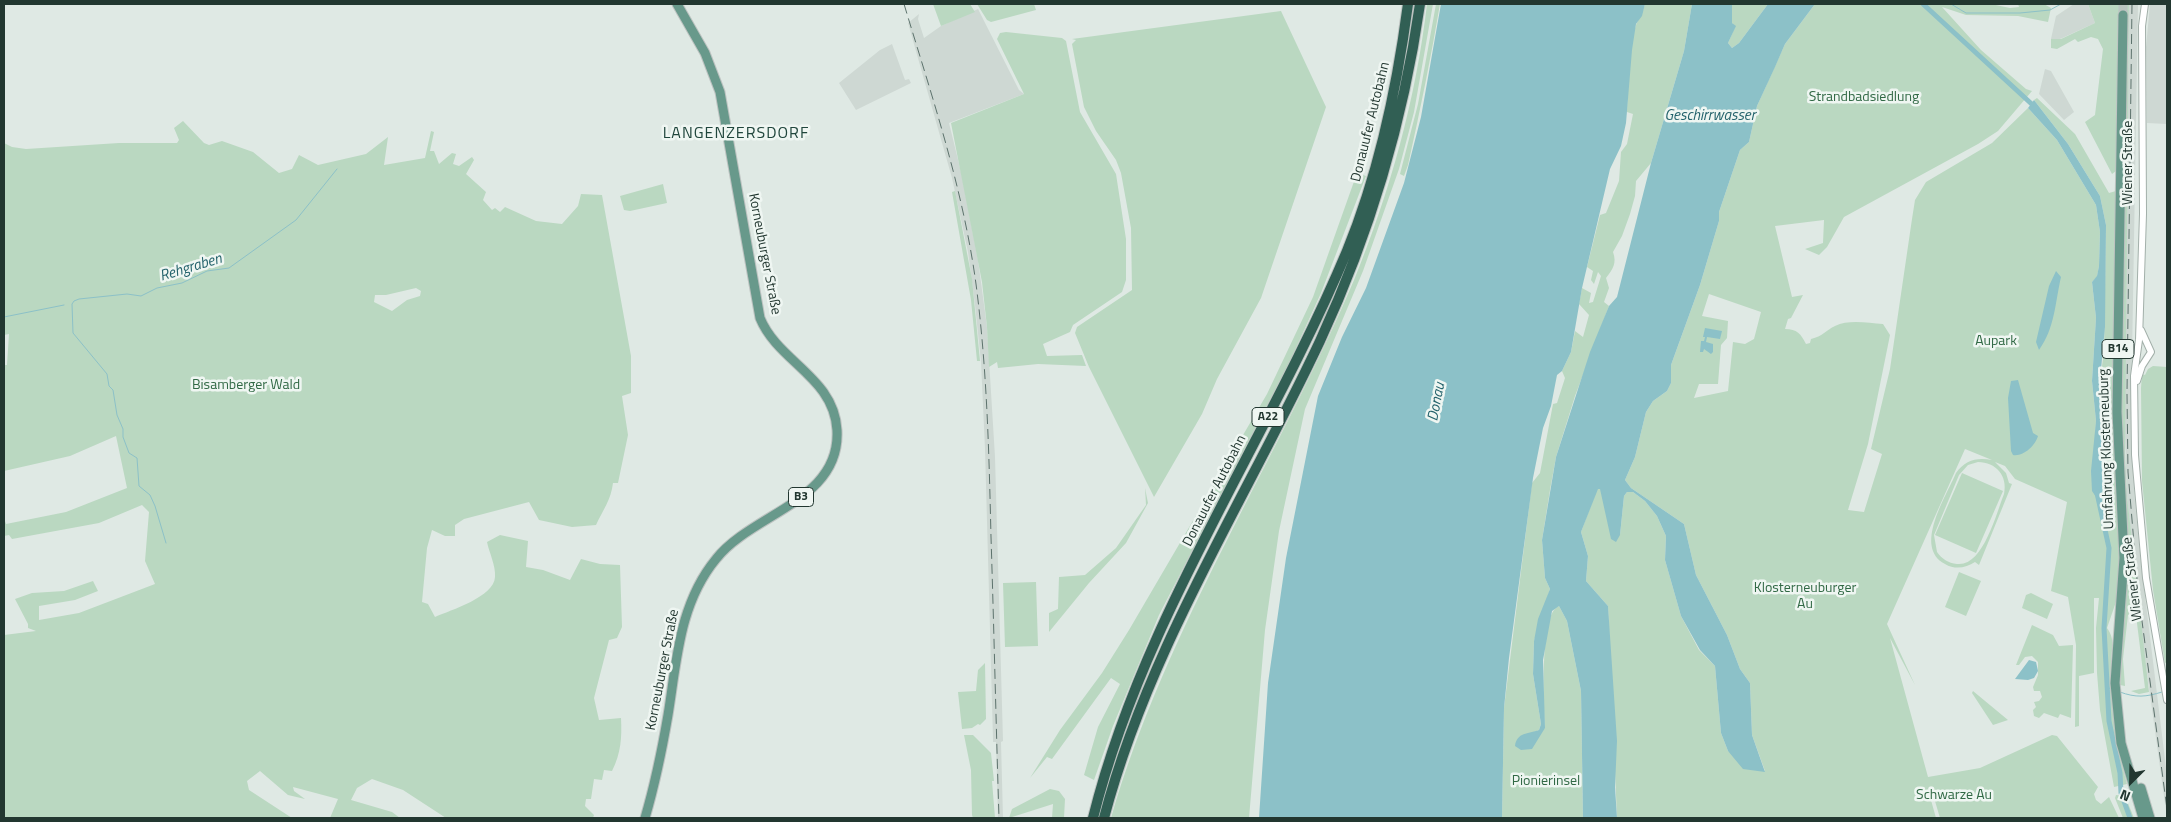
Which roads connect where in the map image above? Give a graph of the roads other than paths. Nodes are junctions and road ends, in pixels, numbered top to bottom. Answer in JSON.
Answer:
{"nodes":[{"id":1,"x":677,"y":4,"type":"edge"},
{"id":2,"x":1408,"y":4,"type":"edge"},
{"id":3,"x":1420,"y":4,"type":"edge"},
{"id":4,"x":2145,"y":4,"type":"edge"},
{"id":5,"x":2123,"y":15,"type":"tunnel mouth"},
{"id":6,"x":2138,"y":322,"type":"junction"},
{"id":7,"x":2147,"y":345,"type":"junction"},
{"id":8,"x":2137,"y":350,"type":"junction"},
{"id":9,"x":2147,"y":358,"type":"junction"},
{"id":10,"x":2134,"y":395,"type":"junction"},
{"id":11,"x":2167,"y":698,"type":"edge"},
{"id":12,"x":2141,"y":788,"type":"dead end"},
{"id":13,"x":2127,"y":790,"type":"dead end"},
{"id":14,"x":645,"y":818,"type":"edge"},
{"id":15,"x":1093,"y":818,"type":"edge"},
{"id":16,"x":1104,"y":818,"type":"edge"},
{"id":17,"x":2137,"y":818,"type":"edge"},
{"id":18,"x":2143,"y":818,"type":"edge"},
{"id":19,"x":2150,"y":818,"type":"edge"}],
"edges":[{"from":1,"to":14,"type":"main road","name":"Korneuburger Straße","number":"B3"},
{"from":2,"to":15,"type":"highway","name":"Donauufer Autobahn","number":"A22"},
{"from":3,"to":16,"type":"highway","name":"Donauufer Autobahn","number":"A22"},
{"from":4,"to":6,"type":"street","name":"Wiener Straße"},
{"from":5,"to":18,"type":"main road","name":"Umfahrung Klosterneuburg","number":"B14"},
{"from":6,"to":7,"type":"street","name":"Wiener Straße"},
{"from":6,"to":8,"type":"street","name":"Wiener Straße"},
{"from":7,"to":8,"type":"street"},
{"from":7,"to":9,"type":"street","name":"Wiener Straße"},
{"from":8,"to":9,"type":"street"},
{"from":8,"to":10,"type":"street","name":"Wiener Straße"},
{"from":9,"to":10,"type":"street","name":"Wiener Straße"},
{"from":10,"to":11,"type":"street","name":"Wiener Straße"},
{"from":12,"to":19,"type":"main road"},
{"from":13,"to":17,"type":"main road"}]}
